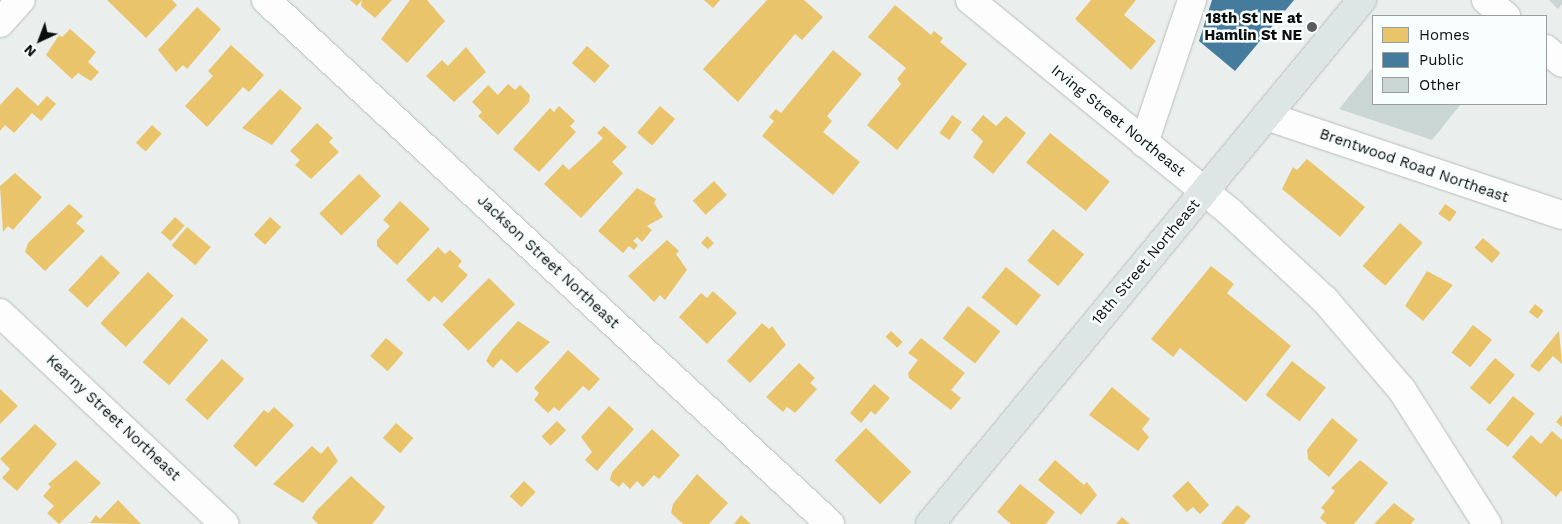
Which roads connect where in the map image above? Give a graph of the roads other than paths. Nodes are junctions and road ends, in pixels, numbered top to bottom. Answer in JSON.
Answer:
{"nodes":[{"id":1,"x":21,"y":0,"type":"edge"},
{"id":2,"x":266,"y":0,"type":"edge"},
{"id":3,"x":970,"y":0,"type":"edge"},
{"id":4,"x":1192,"y":0,"type":"edge"},
{"id":5,"x":1362,"y":0,"type":"edge"},
{"id":6,"x":1486,"y":0,"type":"edge"},
{"id":7,"x":1505,"y":15,"type":"edge"},
{"id":8,"x":0,"y":23,"type":"edge"},
{"id":9,"x":1547,"y":50,"type":"edge"},
{"id":10,"x":1562,"y":63,"type":"edge"},
{"id":11,"x":1266,"y":116,"type":"junction"},
{"id":12,"x":1144,"y":143,"type":"junction"},
{"id":13,"x":1204,"y":192,"type":"junction"},
{"id":14,"x":1562,"y":216,"type":"edge"},
{"id":15,"x":0,"y":313,"type":"edge"},
{"id":16,"x":225,"y":524,"type":"edge"},
{"id":17,"x":830,"y":524,"type":"edge"},
{"id":18,"x":930,"y":524,"type":"edge"},
{"id":19,"x":1487,"y":524,"type":"edge"}],
"edges":[{"from":1,"to":8,"type":"street"},
{"from":2,"to":17,"type":"street","name":"Jackson Street Northeast"},
{"from":3,"to":12,"type":"street","name":"Irving Street Northeast"},
{"from":4,"to":12,"type":"street"},
{"from":5,"to":11,"type":"main road","name":"18th Street Northeast"},
{"from":6,"to":7,"type":"street"},
{"from":9,"to":10,"type":"street"},
{"from":11,"to":13,"type":"main road","name":"18th Street Northeast"},
{"from":11,"to":14,"type":"street","name":"Brentwood Road Northeast"},
{"from":12,"to":13,"type":"street","name":"Irving Street Northeast"},
{"from":13,"to":18,"type":"main road","name":"18th Street Northeast"},
{"from":13,"to":19,"type":"street","name":"Irving Street Northeast"},
{"from":15,"to":16,"type":"street","name":"Kearny Street Northeast"}]}
